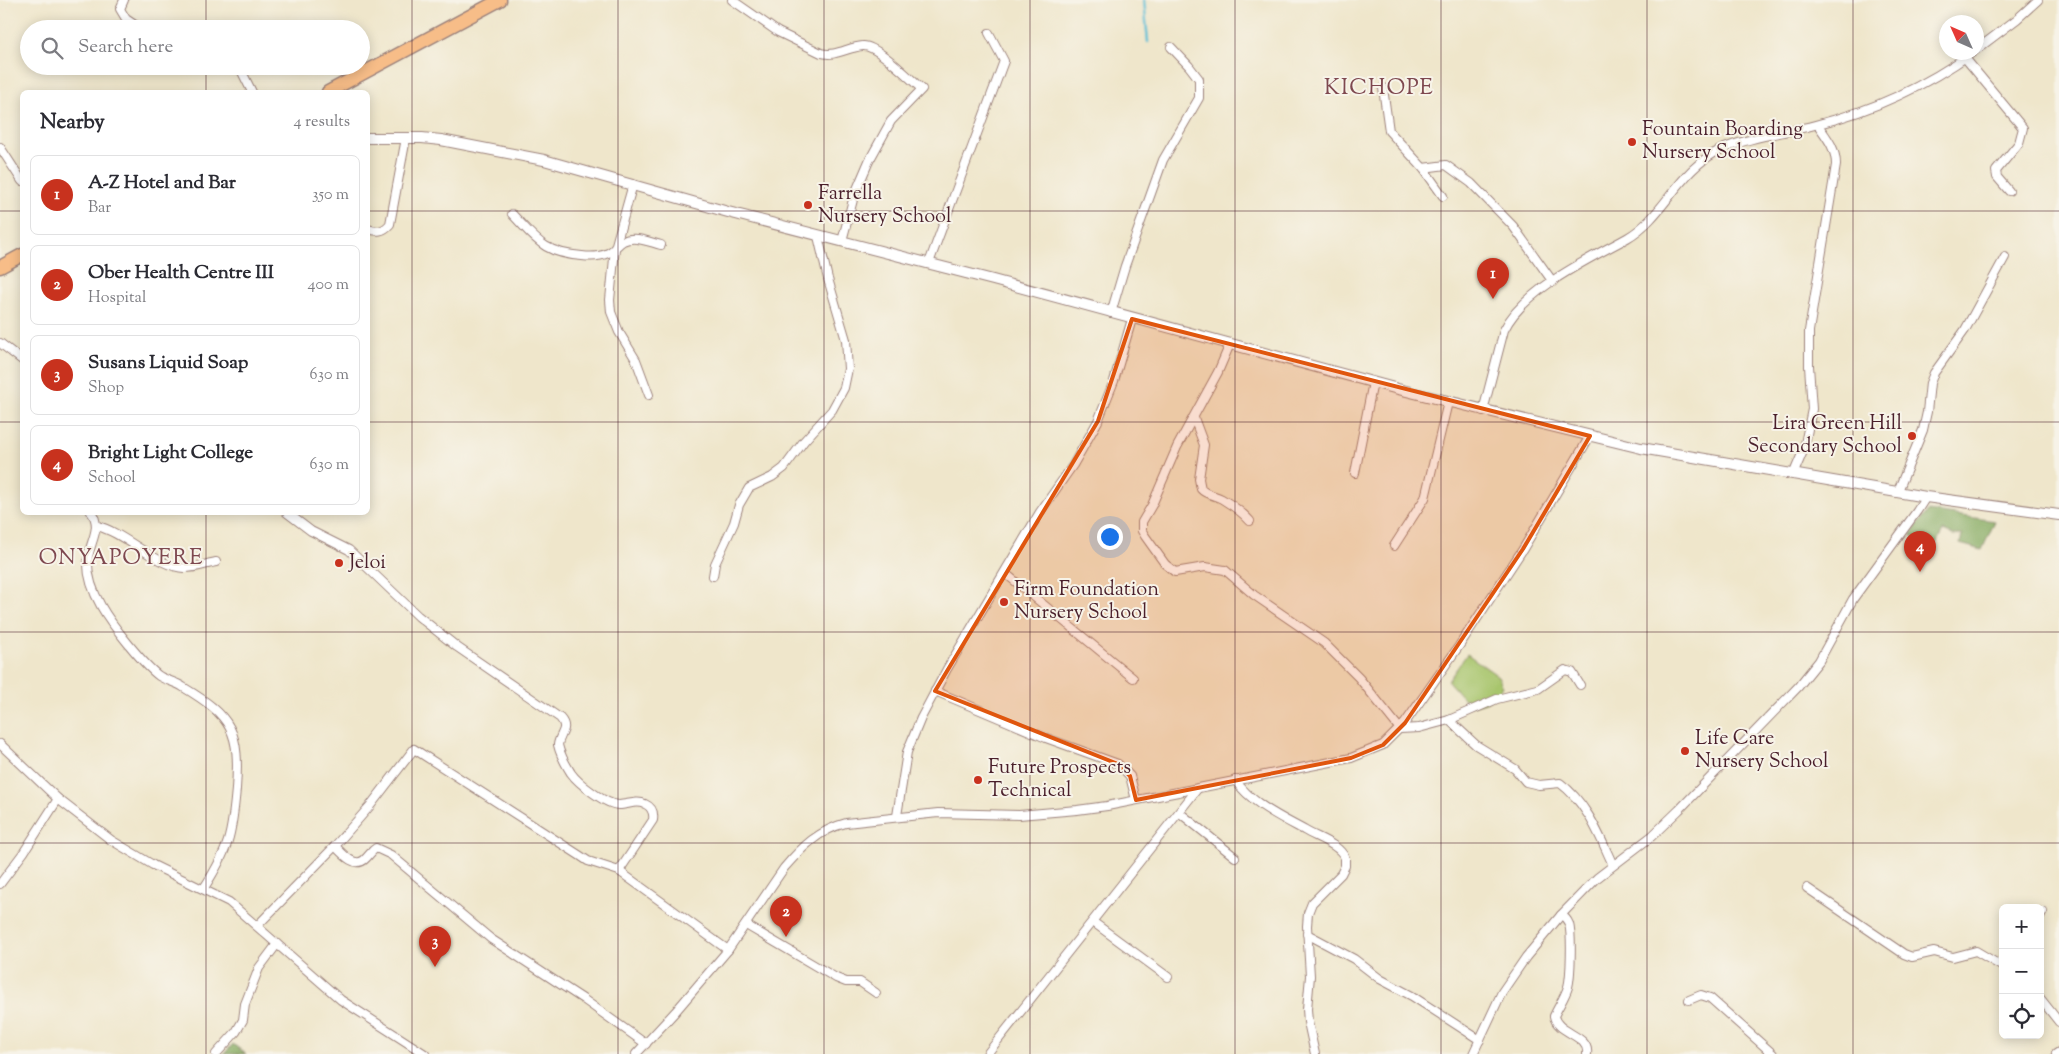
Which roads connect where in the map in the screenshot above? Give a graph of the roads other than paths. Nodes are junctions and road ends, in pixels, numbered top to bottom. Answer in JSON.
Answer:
{"nodes":[{"id":1,"x":124,"y":0,"type":"edge"},
{"id":2,"x":500,"y":0,"type":"edge"},
{"id":3,"x":732,"y":0,"type":"edge"},
{"id":4,"x":2038,"y":0,"type":"edge"},
{"id":5,"x":128,"y":20,"type":"edge"},
{"id":6,"x":989,"y":33,"type":"dead end"},
{"id":7,"x":1984,"y":44,"type":"edge"},
{"id":8,"x":1171,"y":47,"type":"dead end"},
{"id":9,"x":1962,"y":60,"type":"edge"},
{"id":10,"x":1967,"y":60,"type":"edge"},
{"id":11,"x":370,"y":70,"type":"edge"},
{"id":12,"x":244,"y":75,"type":"edge"},
{"id":13,"x":360,"y":75,"type":"edge"},
{"id":14,"x":1383,"y":88,"type":"dead end"},
{"id":15,"x":251,"y":90,"type":"edge"},
{"id":16,"x":332,"y":90,"type":"edge"},
{"id":17,"x":1818,"y":124,"type":"junction"},
{"id":18,"x":370,"y":138,"type":"edge"},
{"id":19,"x":406,"y":138,"type":"junction"},
{"id":20,"x":0,"y":147,"type":"edge"},
{"id":21,"x":1423,"y":168,"type":"junction"},
{"id":22,"x":20,"y":178,"type":"edge"},
{"id":23,"x":633,"y":184,"type":"junction"},
{"id":24,"x":2009,"y":190,"type":"dead end"},
{"id":25,"x":1443,"y":196,"type":"dead end"},
{"id":26,"x":512,"y":214,"type":"dead end"},
{"id":27,"x":370,"y":230,"type":"edge"},
{"id":28,"x":818,"y":236,"type":"junction"},
{"id":29,"x":842,"y":242,"type":"junction"},
{"id":30,"x":661,"y":245,"type":"dead end"},
{"id":31,"x":615,"y":248,"type":"junction"},
{"id":32,"x":20,"y":256,"type":"edge"},
{"id":33,"x":2005,"y":257,"type":"dead end"},
{"id":34,"x":929,"y":263,"type":"junction"},
{"id":35,"x":0,"y":267,"type":"edge"},
{"id":36,"x":1553,"y":282,"type":"junction"},
{"id":37,"x":1111,"y":313,"type":"junction"},
{"id":38,"x":1132,"y":319,"type":"junction"},
{"id":39,"x":0,"y":343,"type":"edge"},
{"id":40,"x":1230,"y":344,"type":"junction"},
{"id":41,"x":20,"y":358,"type":"edge"},
{"id":42,"x":1372,"y":382,"type":"junction"},
{"id":43,"x":649,"y":394,"type":"dead end"},
{"id":44,"x":1448,"y":402,"type":"junction"},
{"id":45,"x":1483,"y":411,"type":"junction"},
{"id":46,"x":1194,"y":418,"type":"junction"},
{"id":47,"x":1590,"y":436,"type":"junction"},
{"id":48,"x":1355,"y":474,"type":"dead end"},
{"id":49,"x":1793,"y":475,"type":"junction"},
{"id":50,"x":1898,"y":491,"type":"junction"},
{"id":51,"x":1926,"y":497,"type":"junction"},
{"id":52,"x":93,"y":515,"type":"edge"},
{"id":53,"x":290,"y":515,"type":"edge"},
{"id":54,"x":2059,"y":515,"type":"edge"},
{"id":55,"x":1250,"y":521,"type":"dead end"},
{"id":56,"x":97,"y":526,"type":"junction"},
{"id":57,"x":1394,"y":546,"type":"dead end"},
{"id":58,"x":216,"y":562,"type":"dead end"},
{"id":59,"x":1005,"y":573,"type":"junction"},
{"id":60,"x":713,"y":576,"type":"dead end"},
{"id":61,"x":1133,"y":678,"type":"dead end"},
{"id":62,"x":1580,"y":685,"type":"dead end"},
{"id":63,"x":935,"y":691,"type":"junction"},
{"id":64,"x":1449,"y":720,"type":"junction"},
{"id":65,"x":1400,"y":729,"type":"junction"},
{"id":66,"x":0,"y":744,"type":"edge"},
{"id":67,"x":1235,"y":780,"type":"junction"},
{"id":68,"x":1198,"y":788,"type":"junction"},
{"id":69,"x":58,"y":799,"type":"junction"},
{"id":70,"x":1136,"y":800,"type":"junction"},
{"id":71,"x":1180,"y":813,"type":"junction"},
{"id":72,"x":897,"y":816,"type":"junction"},
{"id":73,"x":335,"y":846,"type":"junction"},
{"id":74,"x":1235,"y":857,"type":"dead end"},
{"id":75,"x":1613,"y":864,"type":"junction"},
{"id":76,"x":619,"y":871,"type":"junction"},
{"id":77,"x":0,"y":884,"type":"edge"},
{"id":78,"x":204,"y":888,"type":"junction"},
{"id":79,"x":1807,"y":888,"type":"dead end"},
{"id":80,"x":1561,"y":914,"type":"junction"},
{"id":81,"x":1093,"y":922,"type":"junction"},
{"id":82,"x":746,"y":925,"type":"junction"},
{"id":83,"x":257,"y":926,"type":"junction"},
{"id":84,"x":1307,"y":934,"type":"junction"},
{"id":85,"x":277,"y":944,"type":"junction"},
{"id":86,"x":728,"y":950,"type":"junction"},
{"id":87,"x":1999,"y":965,"type":"edge"},
{"id":88,"x":1168,"y":977,"type":"dead end"},
{"id":89,"x":876,"y":993,"type":"dead end"},
{"id":90,"x":1689,"y":1000,"type":"dead end"},
{"id":91,"x":2044,"y":1003,"type":"edge"},
{"id":92,"x":2059,"y":1022,"type":"edge"},
{"id":93,"x":1480,"y":1040,"type":"junction"},
{"id":94,"x":646,"y":1044,"type":"junction"},
{"id":95,"x":216,"y":1054,"type":"edge"},
{"id":96,"x":425,"y":1054,"type":"edge"},
{"id":97,"x":636,"y":1054,"type":"edge"},
{"id":98,"x":987,"y":1054,"type":"edge"},
{"id":99,"x":1315,"y":1054,"type":"edge"},
{"id":100,"x":1473,"y":1054,"type":"edge"},
{"id":101,"x":1587,"y":1054,"type":"edge"},
{"id":102,"x":1773,"y":1054,"type":"edge"}],
"edges":[{"from":1,"to":5,"type":"street"},
{"from":2,"to":11,"type":"main road"},
{"from":3,"to":29,"type":"street"},
{"from":4,"to":7,"type":"street"},
{"from":6,"to":34,"type":"street"},
{"from":8,"to":37,"type":"street"},
{"from":9,"to":17,"type":"street"},
{"from":10,"to":24,"type":"street"},
{"from":12,"to":15,"type":"street"},
{"from":13,"to":16,"type":"main road"},
{"from":14,"to":21,"type":"street"},
{"from":17,"to":36,"type":"street"},
{"from":17,"to":49,"type":"street"},
{"from":18,"to":19,"type":"street"},
{"from":19,"to":23,"type":"street"},
{"from":19,"to":27,"type":"street"},
{"from":20,"to":22,"type":"street"},
{"from":21,"to":25,"type":"street"},
{"from":21,"to":36,"type":"street"},
{"from":23,"to":28,"type":"street"},
{"from":23,"to":31,"type":"street"},
{"from":26,"to":31,"type":"street"},
{"from":28,"to":29,"type":"street"},
{"from":28,"to":60,"type":"street"},
{"from":29,"to":34,"type":"street"},
{"from":30,"to":31,"type":"street"},
{"from":31,"to":43,"type":"street"},
{"from":32,"to":35,"type":"main road"},
{"from":33,"to":50,"type":"street"},
{"from":34,"to":37,"type":"street"},
{"from":36,"to":45,"type":"street"},
{"from":37,"to":38,"type":"street"},
{"from":38,"to":40,"type":"street"},
{"from":38,"to":59,"type":"street"},
{"from":39,"to":41,"type":"street"},
{"from":40,"to":42,"type":"street"},
{"from":40,"to":46,"type":"street"},
{"from":42,"to":44,"type":"street"},
{"from":42,"to":48,"type":"street"},
{"from":44,"to":45,"type":"street"},
{"from":44,"to":57,"type":"street"},
{"from":45,"to":47,"type":"street"},
{"from":46,"to":55,"type":"street"},
{"from":46,"to":65,"type":"street"},
{"from":47,"to":49,"type":"street"},
{"from":47,"to":65,"type":"street"},
{"from":49,"to":50,"type":"street"},
{"from":50,"to":51,"type":"street"},
{"from":51,"to":54,"type":"street"},
{"from":51,"to":75,"type":"street"},
{"from":52,"to":56,"type":"street"},
{"from":53,"to":76,"type":"street"},
{"from":56,"to":58,"type":"street"},
{"from":56,"to":78,"type":"street"},
{"from":59,"to":61,"type":"street"},
{"from":59,"to":63,"type":"street"},
{"from":62,"to":64,"type":"street"},
{"from":63,"to":70,"type":"street"},
{"from":63,"to":72,"type":"street"},
{"from":64,"to":65,"type":"street"},
{"from":64,"to":75,"type":"street"},
{"from":65,"to":67,"type":"street"},
{"from":66,"to":69,"type":"street"},
{"from":67,"to":68,"type":"street"},
{"from":67,"to":84,"type":"street"},
{"from":68,"to":70,"type":"street"},
{"from":68,"to":71,"type":"street"},
{"from":69,"to":77,"type":"street"},
{"from":69,"to":78,"type":"street"},
{"from":70,"to":72,"type":"street"},
{"from":71,"to":74,"type":"street"},
{"from":71,"to":81,"type":"street"},
{"from":72,"to":82,"type":"street"},
{"from":73,"to":76,"type":"street"},
{"from":73,"to":83,"type":"street"},
{"from":73,"to":94,"type":"street"},
{"from":75,"to":80,"type":"street"},
{"from":76,"to":86,"type":"street"},
{"from":78,"to":83,"type":"street"},
{"from":79,"to":87,"type":"street"},
{"from":80,"to":93,"type":"street"},
{"from":80,"to":101,"type":"street"},
{"from":81,"to":88,"type":"street"},
{"from":81,"to":98,"type":"street"},
{"from":82,"to":86,"type":"street"},
{"from":82,"to":89,"type":"street"},
{"from":83,"to":85,"type":"street"},
{"from":84,"to":93,"type":"street"},
{"from":84,"to":99,"type":"street"},
{"from":85,"to":95,"type":"street"},
{"from":85,"to":96,"type":"street"},
{"from":86,"to":94,"type":"street"},
{"from":90,"to":102,"type":"street"},
{"from":91,"to":92,"type":"street"},
{"from":93,"to":100,"type":"street"},
{"from":94,"to":97,"type":"street"}]}
